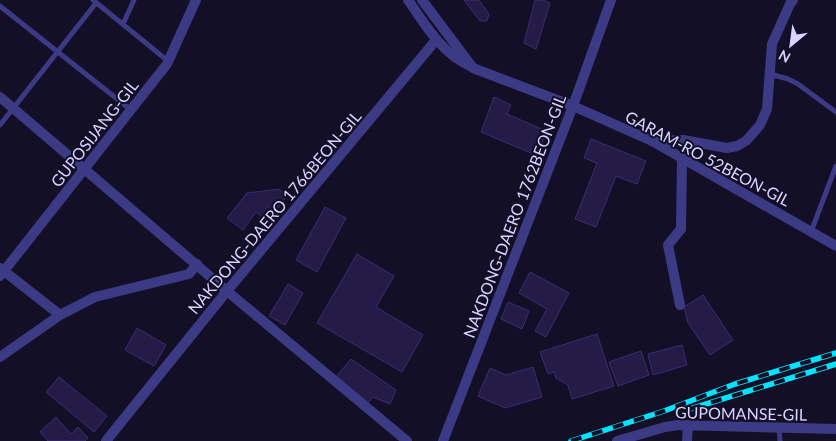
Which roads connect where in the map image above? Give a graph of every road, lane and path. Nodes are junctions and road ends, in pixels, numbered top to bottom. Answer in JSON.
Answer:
{"nodes":[{"id":1,"x":134,"y":0,"type":"edge"},
{"id":2,"x":196,"y":0,"type":"edge"},
{"id":3,"x":408,"y":0,"type":"edge"},
{"id":4,"x":422,"y":0,"type":"edge"},
{"id":5,"x":611,"y":0,"type":"edge"},
{"id":6,"x":793,"y":0,"type":"edge"},
{"id":7,"x":95,"y":1,"type":"edge"},
{"id":8,"x":0,"y":6,"type":"edge"},
{"id":9,"x":123,"y":24,"type":"junction"},
{"id":10,"x":436,"y":40,"type":"junction"},
{"id":11,"x":58,"y":52,"type":"junction"},
{"id":12,"x":168,"y":61,"type":"junction"},
{"id":13,"x":473,"y":68,"type":"junction"},
{"id":14,"x":770,"y":74,"type":"junction"},
{"id":15,"x":0,"y":97,"type":"edge"},
{"id":16,"x":573,"y":106,"type":"junction"},
{"id":17,"x":13,"y":108,"type":"junction"},
{"id":18,"x":131,"y":110,"type":"junction"},
{"id":19,"x":836,"y":112,"type":"edge"},
{"id":20,"x":0,"y":125,"type":"edge"},
{"id":21,"x":652,"y":141,"type":"junction"},
{"id":22,"x":682,"y":158,"type":"junction"},
{"id":23,"x":836,"y":166,"type":"edge"},
{"id":24,"x":85,"y":169,"type":"junction"},
{"id":25,"x":811,"y":232,"type":"junction"},
{"id":26,"x":836,"y":246,"type":"edge"},
{"id":27,"x":196,"y":264,"type":"junction"},
{"id":28,"x":1,"y":272,"type":"edge"},
{"id":29,"x":227,"y":291,"type":"junction"},
{"id":30,"x":680,"y":305,"type":"dead end"},
{"id":31,"x":60,"y":315,"type":"junction"},
{"id":32,"x":0,"y":357,"type":"edge"},
{"id":33,"x":688,"y":425,"type":"junction"},
{"id":34,"x":779,"y":428,"type":"junction"},
{"id":35,"x":836,"y":429,"type":"edge"},
{"id":36,"x":106,"y":441,"type":"edge"},
{"id":37,"x":407,"y":441,"type":"edge"},
{"id":38,"x":443,"y":441,"type":"edge"},
{"id":39,"x":617,"y":441,"type":"edge"},
{"id":40,"x":687,"y":441,"type":"edge"},
{"id":41,"x":780,"y":441,"type":"edge"}],
"edges":[{"from":1,"to":9,"type":"lane"},
{"from":2,"to":12,"type":"street","name":"GUPOSIJANG-GIL"},
{"from":3,"to":10,"type":"street"},
{"from":4,"to":13,"type":"street"},
{"from":5,"to":16,"type":"street","name":"NAKDONG-DAERO 1762BEON-GIL"},
{"from":6,"to":14,"type":"street"},
{"from":7,"to":9,"type":"lane"},
{"from":7,"to":11,"type":"lane"},
{"from":8,"to":11,"type":"lane"},
{"from":9,"to":12,"type":"lane"},
{"from":10,"to":13,"type":"street","name":"GARAM-RO 52BEON-GIL"},
{"from":10,"to":29,"type":"street","name":"NAKDONG-DAERO 1766BEON-GIL"},
{"from":11,"to":17,"type":"lane"},
{"from":11,"to":18,"type":"lane"},
{"from":12,"to":18,"type":"street","name":"GUPOSIJANG-GIL"},
{"from":13,"to":16,"type":"street","name":"GARAM-RO 52BEON-GIL"},
{"from":14,"to":19,"type":"lane"},
{"from":14,"to":21,"type":"street"},
{"from":15,"to":17,"type":"street"},
{"from":16,"to":21,"type":"street","name":"GARAM-RO 52BEON-GIL"},
{"from":16,"to":38,"type":"street","name":"NAKDONG-DAERO 1762BEON-GIL"},
{"from":17,"to":20,"type":"lane"},
{"from":17,"to":24,"type":"street"},
{"from":18,"to":24,"type":"street","name":"GUPOSIJANG-GIL"},
{"from":21,"to":22,"type":"street","name":"GARAM-RO 52BEON-GIL"},
{"from":22,"to":25,"type":"street","name":"GARAM-RO 52BEON-GIL"},
{"from":22,"to":30,"type":"street"},
{"from":23,"to":25,"type":"lane"},
{"from":24,"to":27,"type":"street"},
{"from":24,"to":28,"type":"street","name":"GUPOSIJANG-GIL"},
{"from":25,"to":26,"type":"street","name":"GARAM-RO 52BEON-GIL"},
{"from":27,"to":29,"type":"street"},
{"from":27,"to":31,"type":"street"},
{"from":28,"to":31,"type":"street"},
{"from":29,"to":36,"type":"street","name":"NAKDONG-DAERO 1766BEON-GIL"},
{"from":29,"to":37,"type":"street"},
{"from":31,"to":32,"type":"street"},
{"from":33,"to":34,"type":"street","name":"GUPOMANSE-GIL"},
{"from":33,"to":39,"type":"street","name":"GUPOMANSE-GIL"},
{"from":33,"to":40,"type":"street"},
{"from":34,"to":35,"type":"street","name":"GUPOMANSE-GIL"},
{"from":34,"to":41,"type":"lane"}]}
